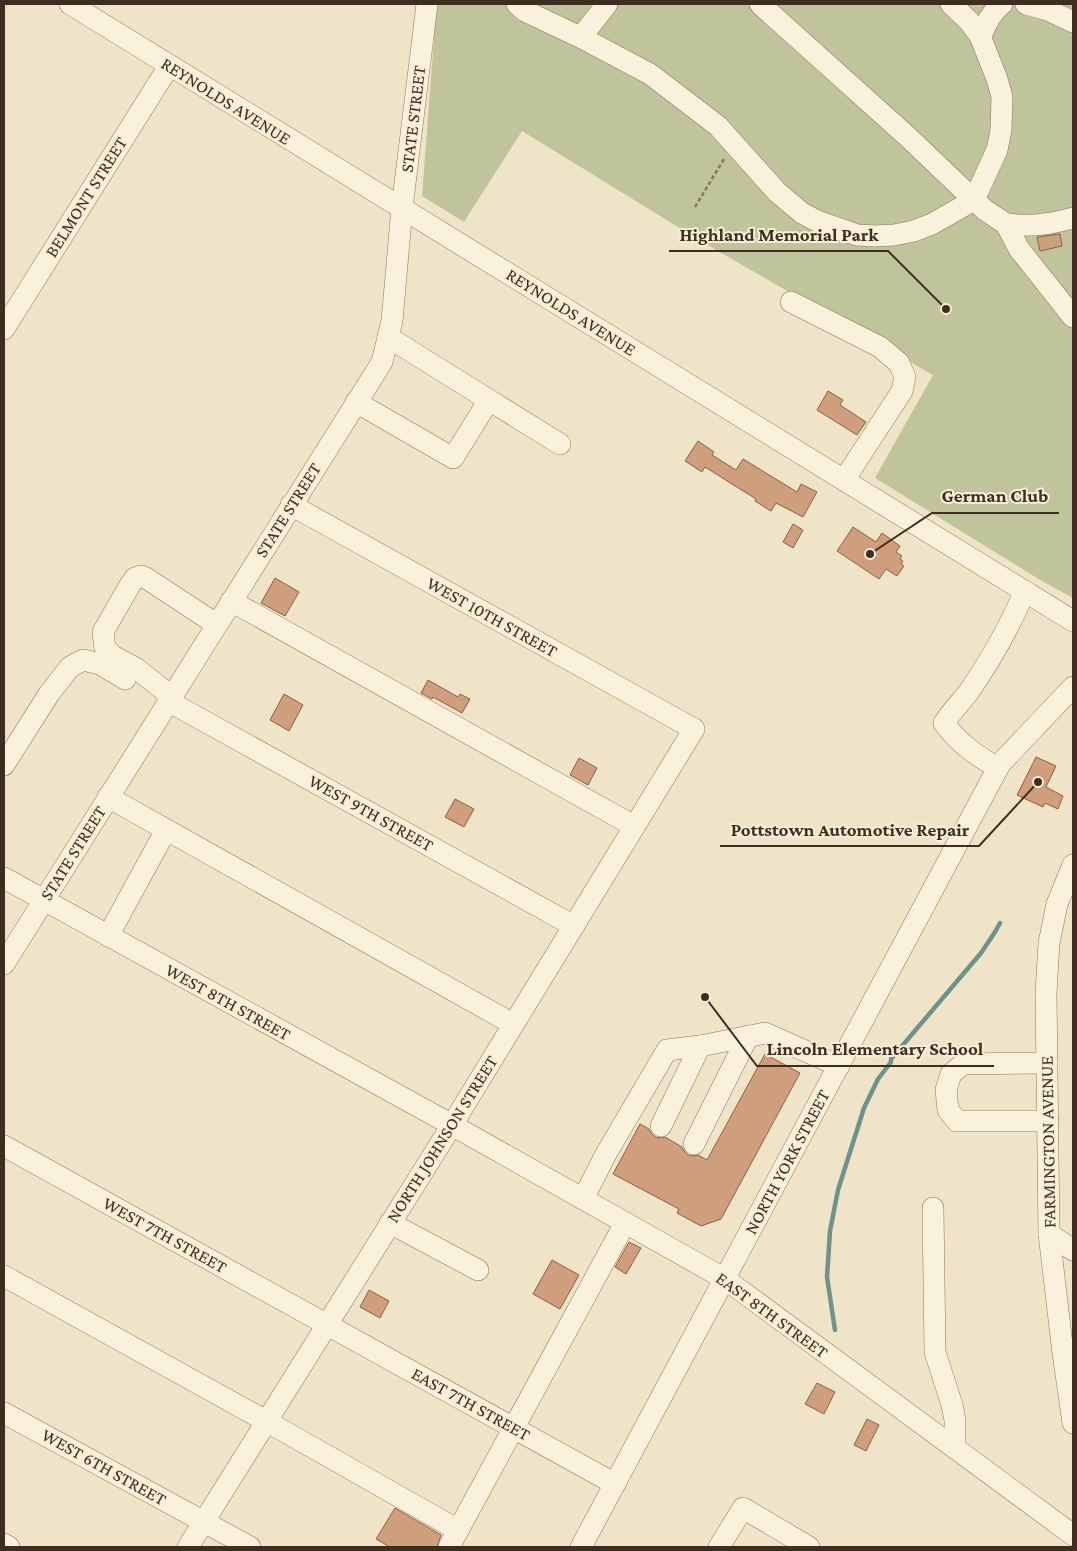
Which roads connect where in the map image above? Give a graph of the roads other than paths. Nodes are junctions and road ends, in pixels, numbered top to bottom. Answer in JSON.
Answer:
{"nodes":[{"id":1,"x":70,"y":4,"type":"edge"},
{"id":2,"x":427,"y":4,"type":"edge"},
{"id":3,"x":518,"y":4,"type":"edge"},
{"id":4,"x":607,"y":4,"type":"edge"},
{"id":5,"x":760,"y":4,"type":"edge"},
{"id":6,"x":950,"y":4,"type":"edge"},
{"id":7,"x":1002,"y":4,"type":"edge"},
{"id":8,"x":1026,"y":4,"type":"edge"},
{"id":9,"x":1073,"y":22,"type":"edge"},
{"id":10,"x":981,"y":37,"type":"junction"},
{"id":11,"x":581,"y":38,"type":"junction"},
{"id":12,"x":169,"y":66,"type":"junction"},
{"id":13,"x":974,"y":200,"type":"junction"},
{"id":14,"x":402,"y":208,"type":"junction"},
{"id":15,"x":1073,"y":218,"type":"edge"},
{"id":16,"x":1006,"y":224,"type":"junction"},
{"id":17,"x":791,"y":302,"type":"dead end"},
{"id":18,"x":1073,"y":317,"type":"edge"},
{"id":19,"x":4,"y":329,"type":"edge"},
{"id":20,"x":388,"y":337,"type":"junction"},
{"id":21,"x":489,"y":400,"type":"junction"},
{"id":22,"x":356,"y":402,"type":"junction"},
{"id":23,"x":560,"y":444,"type":"dead end"},
{"id":24,"x":844,"y":480,"type":"junction"},
{"id":25,"x":291,"y":505,"type":"junction"},
{"id":26,"x":1025,"y":591,"type":"junction"},
{"id":27,"x":231,"y":601,"type":"junction"},
{"id":28,"x":1070,"y":611,"type":"edge"},
{"id":29,"x":216,"y":624,"type":"junction"},
{"id":30,"x":1073,"y":688,"type":"edge"},
{"id":31,"x":169,"y":700,"type":"junction"},
{"id":32,"x":694,"y":729,"type":"joint"},
{"id":33,"x":4,"y":766,"type":"edge"},
{"id":34,"x":998,"y":768,"type":"junction"},
{"id":35,"x":108,"y":797,"type":"junction"},
{"id":36,"x":634,"y":826,"type":"junction"},
{"id":37,"x":166,"y":830,"type":"junction"},
{"id":38,"x":1073,"y":864,"type":"edge"},
{"id":39,"x":4,"y":878,"type":"edge"},
{"id":40,"x":43,"y":900,"type":"junction"},
{"id":41,"x":574,"y":926,"type":"junction"},
{"id":42,"x":108,"y":936,"type":"junction"},
{"id":43,"x":4,"y":964,"type":"edge"},
{"id":44,"x":514,"y":1024,"type":"junction"},
{"id":45,"x":748,"y":1036,"type":"junction"},
{"id":46,"x":700,"y":1046,"type":"junction"},
{"id":47,"x":1047,"y":1063,"type":"junction"},
{"id":48,"x":839,"y":1066,"type":"junction"},
{"id":49,"x":1048,"y":1122,"type":"junction"},
{"id":50,"x":452,"y":1125,"type":"junction"},
{"id":51,"x":661,"y":1126,"type":"dead end"},
{"id":52,"x":694,"y":1144,"type":"dead end"},
{"id":53,"x":4,"y":1146,"type":"edge"},
{"id":54,"x":583,"y":1199,"type":"junction"},
{"id":55,"x":933,"y":1208,"type":"dead end"},
{"id":56,"x":390,"y":1223,"type":"junction"},
{"id":57,"x":625,"y":1223,"type":"junction"},
{"id":58,"x":1049,"y":1234,"type":"junction"},
{"id":59,"x":1073,"y":1250,"type":"edge"},
{"id":60,"x":478,"y":1270,"type":"dead end"},
{"id":61,"x":4,"y":1276,"type":"edge"},
{"id":62,"x":725,"y":1279,"type":"junction"},
{"id":63,"x":326,"y":1325,"type":"junction"},
{"id":64,"x":1068,"y":1345,"type":"edge"},
{"id":65,"x":4,"y":1413,"type":"edge"},
{"id":66,"x":266,"y":1421,"type":"junction"},
{"id":67,"x":1073,"y":1423,"type":"edge"},
{"id":68,"x":514,"y":1428,"type":"junction"},
{"id":69,"x":955,"y":1448,"type":"junction"},
{"id":70,"x":615,"y":1484,"type":"junction"},
{"id":71,"x":204,"y":1522,"type":"junction"},
{"id":72,"x":1073,"y":1535,"type":"edge"},
{"id":73,"x":454,"y":1539,"type":"edge"},
{"id":74,"x":4,"y":1544,"type":"edge"},
{"id":75,"x":588,"y":1545,"type":"edge"},
{"id":76,"x":9,"y":1547,"type":"edge"},
{"id":77,"x":188,"y":1547,"type":"edge"},
{"id":78,"x":250,"y":1547,"type":"edge"},
{"id":79,"x":720,"y":1547,"type":"edge"},
{"id":80,"x":808,"y":1547,"type":"edge"}],
"edges":[{"from":1,"to":12,"type":"street","name":"REYNOLDS AVENUE"},
{"from":2,"to":14,"type":"street","name":"STATE STREET"},
{"from":3,"to":11,"type":"street"},
{"from":4,"to":11,"type":"street"},
{"from":5,"to":13,"type":"street"},
{"from":6,"to":10,"type":"street"},
{"from":7,"to":10,"type":"street"},
{"from":8,"to":9,"type":"street"},
{"from":10,"to":13,"type":"street"},
{"from":11,"to":13,"type":"street"},
{"from":12,"to":14,"type":"street","name":"REYNOLDS AVENUE"},
{"from":12,"to":19,"type":"street","name":"BELMONT STREET"},
{"from":13,"to":16,"type":"street"},
{"from":14,"to":20,"type":"street","name":"STATE STREET"},
{"from":14,"to":24,"type":"street","name":"REYNOLDS AVENUE"},
{"from":15,"to":16,"type":"street"},
{"from":16,"to":18,"type":"street"},
{"from":17,"to":24,"type":"street"},
{"from":20,"to":21,"type":"street"},
{"from":20,"to":22,"type":"street","name":"STATE STREET"},
{"from":21,"to":22,"type":"street"},
{"from":21,"to":23,"type":"street"},
{"from":22,"to":25,"type":"street","name":"STATE STREET"},
{"from":24,"to":26,"type":"street","name":"REYNOLDS AVENUE"},
{"from":25,"to":27,"type":"street","name":"STATE STREET"},
{"from":25,"to":32,"type":"street","name":"WEST 10TH STREET"},
{"from":26,"to":28,"type":"street","name":"REYNOLDS AVENUE"},
{"from":26,"to":34,"type":"street"},
{"from":27,"to":29,"type":"street","name":"STATE STREET"},
{"from":27,"to":36,"type":"street"},
{"from":29,"to":31,"type":"street","name":"STATE STREET"},
{"from":29,"to":31,"type":"street"},
{"from":30,"to":34,"type":"street","name":"NORTH YORK STREET"},
{"from":31,"to":33,"type":"street"},
{"from":31,"to":35,"type":"street","name":"STATE STREET"},
{"from":31,"to":41,"type":"street","name":"WEST 9TH STREET"},
{"from":32,"to":36,"type":"street","name":"NORTH JOHNSON STREET"},
{"from":34,"to":48,"type":"street","name":"NORTH YORK STREET"},
{"from":35,"to":37,"type":"street"},
{"from":35,"to":40,"type":"street","name":"STATE STREET"},
{"from":36,"to":41,"type":"street","name":"NORTH JOHNSON STREET"},
{"from":37,"to":42,"type":"street"},
{"from":37,"to":44,"type":"street"},
{"from":38,"to":47,"type":"street","name":"FARMINGTON AVENUE"},
{"from":39,"to":40,"type":"street","name":"WEST 8TH STREET"},
{"from":40,"to":42,"type":"street","name":"WEST 8TH STREET"},
{"from":40,"to":43,"type":"street","name":"STATE STREET"},
{"from":41,"to":44,"type":"street","name":"NORTH JOHNSON STREET"},
{"from":42,"to":50,"type":"street","name":"WEST 8TH STREET"},
{"from":44,"to":50,"type":"street","name":"NORTH JOHNSON STREET"},
{"from":45,"to":46,"type":"street"},
{"from":45,"to":48,"type":"street"},
{"from":45,"to":52,"type":"street"},
{"from":46,"to":51,"type":"street"},
{"from":46,"to":54,"type":"street"},
{"from":47,"to":49,"type":"street","name":"FARMINGTON AVENUE"},
{"from":47,"to":49,"type":"street"},
{"from":48,"to":62,"type":"street","name":"NORTH YORK STREET"},
{"from":49,"to":58,"type":"street","name":"FARMINGTON AVENUE"},
{"from":50,"to":54,"type":"street","name":"EAST 8TH STREET"},
{"from":50,"to":56,"type":"street","name":"NORTH JOHNSON STREET"},
{"from":53,"to":63,"type":"street","name":"WEST 7TH STREET"},
{"from":54,"to":57,"type":"street","name":"EAST 8TH STREET"},
{"from":55,"to":69,"type":"street"},
{"from":56,"to":60,"type":"street"},
{"from":56,"to":63,"type":"street","name":"NORTH JOHNSON STREET"},
{"from":57,"to":62,"type":"street","name":"EAST 8TH STREET"},
{"from":57,"to":68,"type":"street"},
{"from":58,"to":59,"type":"street"},
{"from":58,"to":64,"type":"street","name":"FARMINGTON AVENUE"},
{"from":61,"to":66,"type":"street"},
{"from":62,"to":69,"type":"street","name":"EAST 8TH STREET"},
{"from":62,"to":70,"type":"street","name":"NORTH YORK STREET"},
{"from":63,"to":66,"type":"street","name":"NORTH JOHNSON STREET"},
{"from":63,"to":68,"type":"street","name":"EAST 7TH STREET"},
{"from":64,"to":67,"type":"street","name":"FARMINGTON AVENUE"},
{"from":65,"to":71,"type":"street","name":"WEST 6TH STREET"},
{"from":66,"to":71,"type":"street","name":"NORTH JOHNSON STREET"},
{"from":66,"to":73,"type":"street"},
{"from":68,"to":70,"type":"street","name":"EAST 7TH STREET"},
{"from":68,"to":73,"type":"street"},
{"from":69,"to":72,"type":"street","name":"EAST 8TH STREET"},
{"from":70,"to":75,"type":"street","name":"NORTH YORK STREET"},
{"from":71,"to":77,"type":"street","name":"NORTH JOHNSON STREET"},
{"from":71,"to":78,"type":"street","name":"WEST 6TH STREET"},
{"from":74,"to":76,"type":"street"},
{"from":79,"to":80,"type":"street"}]}
